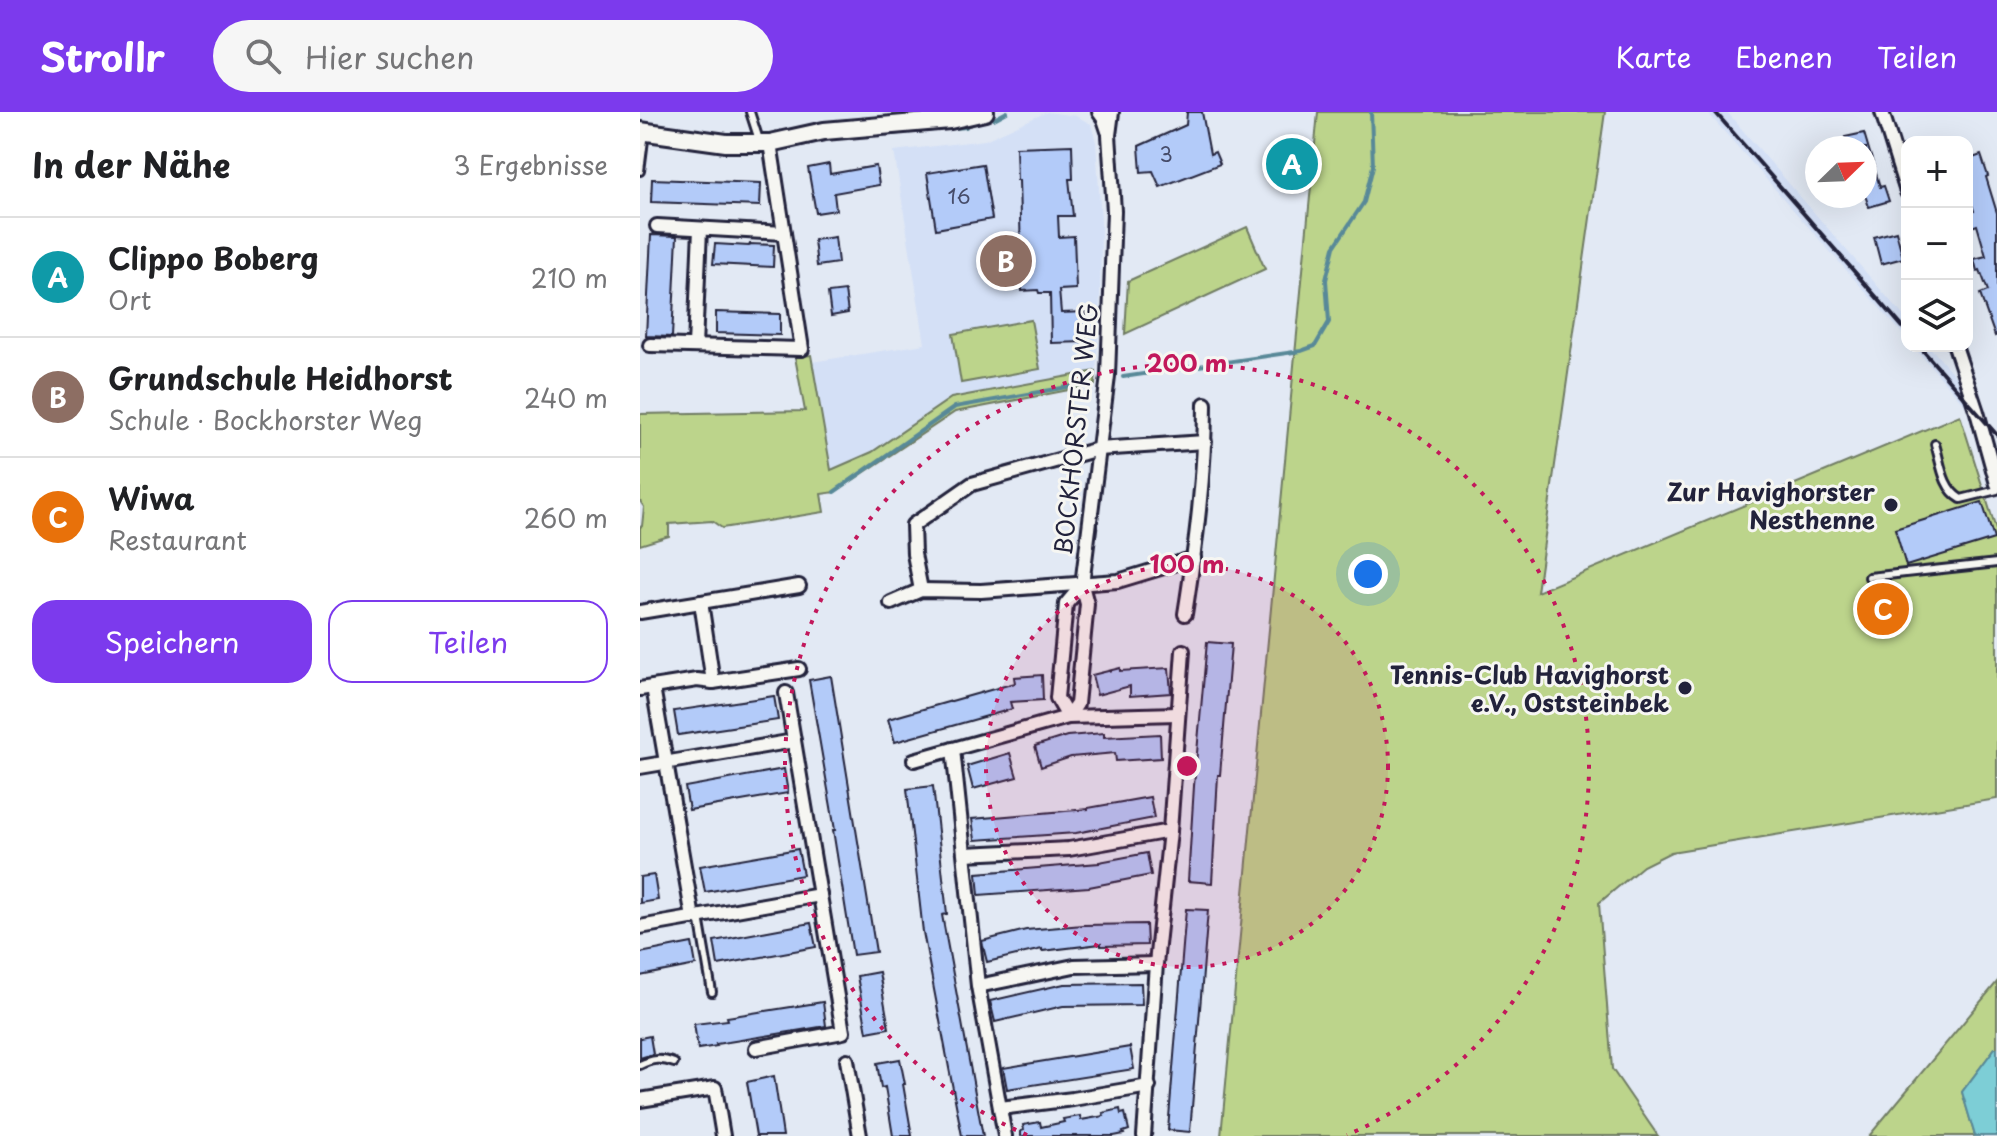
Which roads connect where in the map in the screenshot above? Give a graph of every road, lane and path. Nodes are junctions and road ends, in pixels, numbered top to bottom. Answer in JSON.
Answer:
{"nodes":[{"id":1,"x":750,"y":112,"type":"edge"},
{"id":2,"x":985,"y":112,"type":"edge"},
{"id":3,"x":1099,"y":112,"type":"edge"},
{"id":4,"x":1112,"y":112,"type":"edge"},
{"id":5,"x":1882,"y":112,"type":"edge"},
{"id":6,"x":643,"y":132,"type":"edge"},
{"id":7,"x":1109,"y":135,"type":"junction"},
{"id":8,"x":765,"y":143,"type":"junction"},
{"id":9,"x":640,"y":171,"type":"edge"},
{"id":10,"x":1901,"y":173,"type":"edge"},
{"id":11,"x":657,"y":226,"type":"dead end"},
{"id":12,"x":700,"y":229,"type":"junction"},
{"id":13,"x":784,"y":233,"type":"junction"},
{"id":14,"x":650,"y":345,"type":"dead end"},
{"id":15,"x":695,"y":346,"type":"junction"},
{"id":16,"x":1957,"y":352,"type":"edge"},
{"id":17,"x":1205,"y":404,"type":"dead end"},
{"id":18,"x":1205,"y":442,"type":"junction"},
{"id":19,"x":1935,"y":444,"type":"dead end"},
{"id":20,"x":1098,"y":449,"type":"junction"},
{"id":21,"x":1997,"y":484,"type":"edge"},
{"id":22,"x":1997,"y":490,"type":"edge"},
{"id":23,"x":1194,"y":558,"type":"junction"},
{"id":24,"x":1997,"y":563,"type":"edge"},
{"id":25,"x":1869,"y":577,"type":"dead end"},
{"id":26,"x":1082,"y":585,"type":"junction"},
{"id":27,"x":799,"y":586,"type":"dead end"},
{"id":28,"x":921,"y":590,"type":"junction"},
{"id":29,"x":701,"y":602,"type":"junction"},
{"id":30,"x":891,"y":603,"type":"dead end"},
{"id":31,"x":640,"y":612,"type":"edge"},
{"id":32,"x":1185,"y":614,"type":"dead end"},
{"id":33,"x":1183,"y":651,"type":"dead end"},
{"id":34,"x":799,"y":669,"type":"dead end"},
{"id":35,"x":713,"y":682,"type":"junction"},
{"id":36,"x":646,"y":688,"type":"edge"},
{"id":37,"x":786,"y":693,"type":"dead end"},
{"id":38,"x":1177,"y":714,"type":"junction"},
{"id":39,"x":1068,"y":717,"type":"junction"},
{"id":40,"x":794,"y":741,"type":"junction"},
{"id":41,"x":953,"y":749,"type":"junction"},
{"id":42,"x":914,"y":760,"type":"dead end"},
{"id":43,"x":666,"y":763,"type":"junction"},
{"id":44,"x":640,"y":767,"type":"edge"},
{"id":45,"x":1170,"y":831,"type":"junction"},
{"id":46,"x":965,"y":854,"type":"junction"},
{"id":47,"x":820,"y":895,"type":"junction"},
{"id":48,"x":696,"y":918,"type":"junction"},
{"id":49,"x":640,"y":927,"type":"edge"},
{"id":50,"x":1156,"y":964,"type":"junction"},
{"id":51,"x":978,"y":986,"type":"junction"},
{"id":52,"x":712,"y":992,"type":"dead end"},
{"id":53,"x":756,"y":1048,"type":"dead end"},
{"id":54,"x":847,"y":1060,"type":"dead end"},
{"id":55,"x":674,"y":1063,"type":"dead end"},
{"id":56,"x":640,"y":1065,"type":"edge"},
{"id":57,"x":1149,"y":1086,"type":"junction"},
{"id":58,"x":640,"y":1100,"type":"edge"},
{"id":59,"x":1000,"y":1108,"type":"junction"},
{"id":60,"x":723,"y":1136,"type":"edge"},
{"id":61,"x":860,"y":1136,"type":"edge"},
{"id":62,"x":1005,"y":1136,"type":"edge"},
{"id":63,"x":1144,"y":1136,"type":"edge"}],
"edges":[{"from":1,"to":8,"type":"lane"},
{"from":2,"to":8,"type":"street"},
{"from":3,"to":7,"type":"street","name":"BOCKHORSTER WEG"},
{"from":4,"to":7,"type":"street","name":"BOCKHORSTER WEG"},
{"from":5,"to":10,"type":"street"},
{"from":6,"to":8,"type":"street"},
{"from":6,"to":9,"type":"lane"},
{"from":7,"to":20,"type":"street","name":"BOCKHORSTER WEG"},
{"from":8,"to":13,"type":"street"},
{"from":11,"to":12,"type":"street"},
{"from":12,"to":13,"type":"street"},
{"from":12,"to":15,"type":"street"},
{"from":13,"to":15,"type":"street"},
{"from":14,"to":15,"type":"street"},
{"from":16,"to":21,"type":"street"},
{"from":17,"to":18,"type":"street"},
{"from":18,"to":20,"type":"street"},
{"from":18,"to":23,"type":"street"},
{"from":19,"to":22,"type":"lane"},
{"from":20,"to":26,"type":"street","name":"BOCKHORSTER WEG"},
{"from":20,"to":28,"type":"street"},
{"from":23,"to":26,"type":"street"},
{"from":23,"to":32,"type":"street"},
{"from":24,"to":25,"type":"lane"},
{"from":26,"to":28,"type":"street"},
{"from":26,"to":39,"type":"street","name":"BOCKHORSTER WEG"},
{"from":26,"to":39,"type":"street","name":"BOCKHORSTER WEG"},
{"from":27,"to":29,"type":"street"},
{"from":28,"to":30,"type":"street"},
{"from":29,"to":31,"type":"street"},
{"from":29,"to":35,"type":"street"},
{"from":33,"to":38,"type":"street"},
{"from":34,"to":35,"type":"street"},
{"from":35,"to":36,"type":"street"},
{"from":36,"to":43,"type":"street"},
{"from":37,"to":40,"type":"street"},
{"from":38,"to":39,"type":"street"},
{"from":38,"to":45,"type":"street"},
{"from":39,"to":41,"type":"street"},
{"from":40,"to":43,"type":"street"},
{"from":40,"to":47,"type":"street"},
{"from":41,"to":42,"type":"street"},
{"from":41,"to":46,"type":"street"},
{"from":43,"to":44,"type":"street"},
{"from":43,"to":48,"type":"street"},
{"from":45,"to":46,"type":"street"},
{"from":45,"to":50,"type":"street"},
{"from":46,"to":51,"type":"street"},
{"from":47,"to":48,"type":"street"},
{"from":47,"to":53,"type":"street"},
{"from":48,"to":49,"type":"street"},
{"from":48,"to":52,"type":"lane"},
{"from":50,"to":51,"type":"street"},
{"from":50,"to":57,"type":"street"},
{"from":51,"to":59,"type":"street"},
{"from":54,"to":61,"type":"street"},
{"from":55,"to":56,"type":"lane"},
{"from":57,"to":59,"type":"street"},
{"from":57,"to":63,"type":"street"},
{"from":58,"to":60,"type":"street"},
{"from":59,"to":62,"type":"street"}]}
